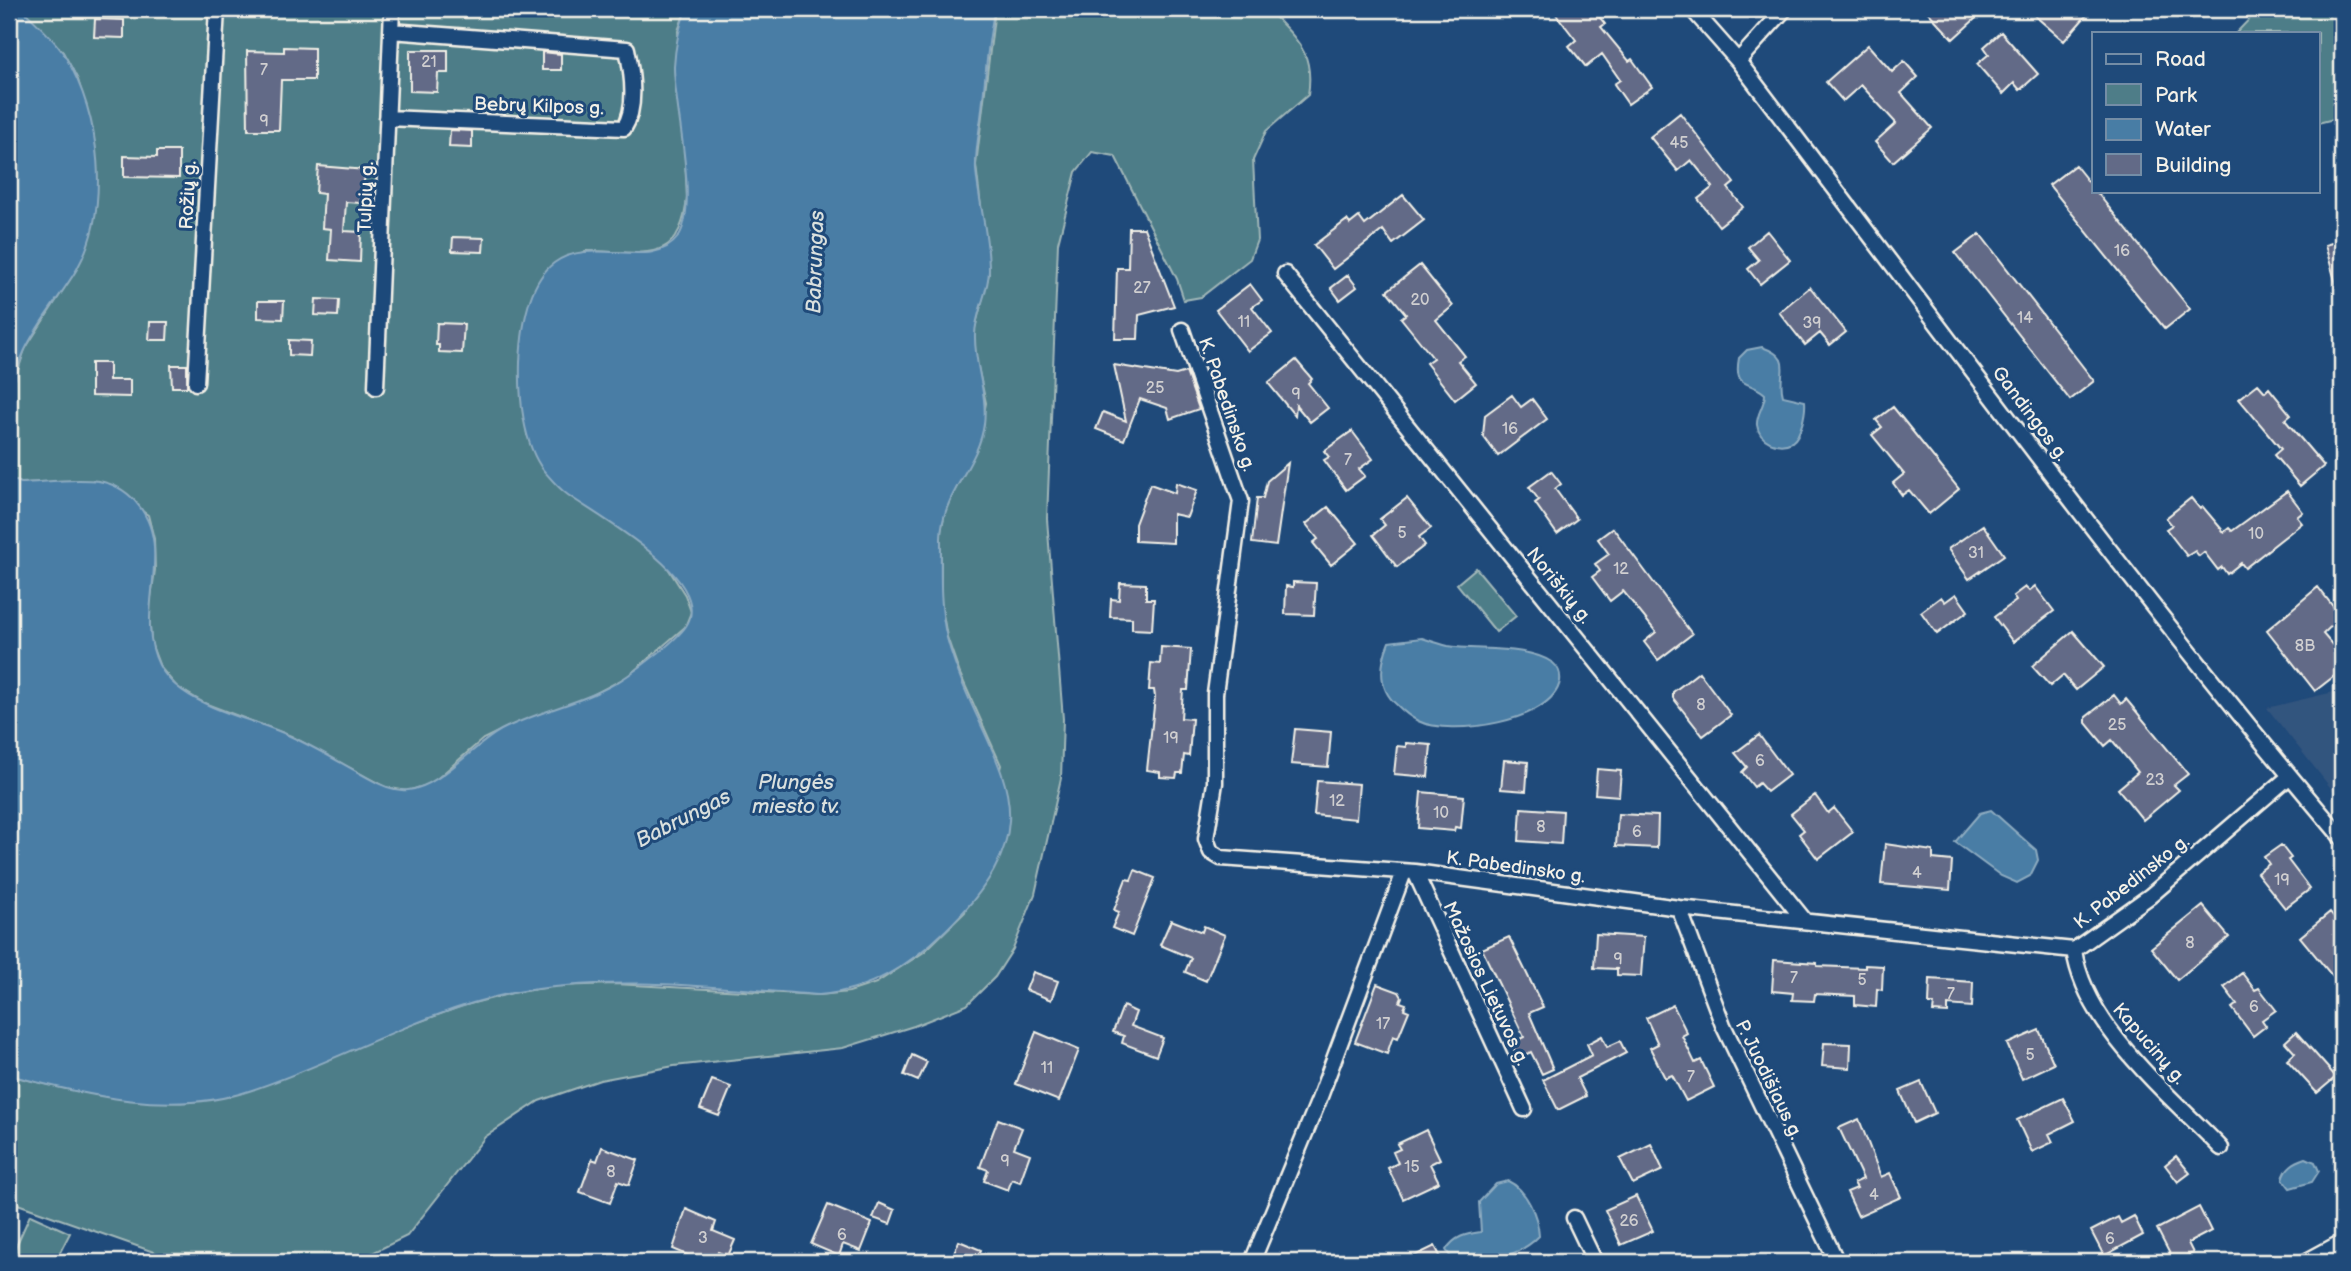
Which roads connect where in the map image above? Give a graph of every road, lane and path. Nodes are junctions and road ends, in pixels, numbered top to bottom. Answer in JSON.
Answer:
{"nodes":[{"id":1,"x":217,"y":9,"type":"edge"},
{"id":2,"x":392,"y":9,"type":"edge"},
{"id":3,"x":1692,"y":9,"type":"edge"},
{"id":4,"x":1785,"y":9,"type":"edge"},
{"id":5,"x":391,"y":31,"type":"junction"},
{"id":6,"x":1738,"y":61,"type":"junction"},
{"id":7,"x":387,"y":118,"type":"junction"},
{"id":8,"x":1285,"y":274,"type":"dead end"},
{"id":9,"x":1182,"y":330,"type":"dead end"},
{"id":10,"x":197,"y":383,"type":"dead end"},
{"id":11,"x":376,"y":387,"type":"dead end"},
{"id":12,"x":2290,"y":776,"type":"junction"},
{"id":13,"x":2342,"y":838,"type":"edge"},
{"id":14,"x":1410,"y":872,"type":"junction"},
{"id":15,"x":1679,"y":908,"type":"junction"},
{"id":16,"x":1805,"y":921,"type":"junction"},
{"id":17,"x":2074,"y":950,"type":"junction"},
{"id":18,"x":1524,"y":1109,"type":"dead end"},
{"id":19,"x":2221,"y":1147,"type":"dead end"},
{"id":20,"x":1574,"y":1218,"type":"dead end"},
{"id":21,"x":2342,"y":1242,"type":"edge"},
{"id":22,"x":1252,"y":1262,"type":"edge"},
{"id":23,"x":1595,"y":1262,"type":"edge"},
{"id":24,"x":1837,"y":1262,"type":"edge"},
{"id":25,"x":2305,"y":1262,"type":"edge"}],
"edges":[{"from":1,"to":10,"type":"street","name":"Rožių g."},
{"from":2,"to":5,"type":"street","name":"Tulpių g."},
{"from":3,"to":6,"type":"street","name":"Gandingos g."},
{"from":4,"to":6,"type":"street"},
{"from":5,"to":7,"type":"street","name":"Tulpių g."},
{"from":5,"to":7,"type":"street","name":"Bebrų Kilpos g."},
{"from":6,"to":12,"type":"street","name":"Gandingos g."},
{"from":7,"to":11,"type":"street","name":"Tulpių g."},
{"from":8,"to":16,"type":"street","name":"Noriškių g."},
{"from":9,"to":14,"type":"street","name":"K. Pabedinsko g."},
{"from":12,"to":13,"type":"street","name":"Gandingos g."},
{"from":12,"to":17,"type":"street","name":"K. Pabedinsko g."},
{"from":14,"to":15,"type":"street","name":"K. Pabedinsko g."},
{"from":14,"to":18,"type":"street","name":"Mažosios Lietuvos g."},
{"from":14,"to":22,"type":"street"},
{"from":15,"to":16,"type":"street","name":"K. Pabedinsko g."},
{"from":15,"to":24,"type":"street","name":"P. Juodišiaus g."},
{"from":16,"to":17,"type":"street","name":"K. Pabedinsko g."},
{"from":17,"to":19,"type":"street","name":"Kapucinų g."},
{"from":20,"to":23,"type":"street"},
{"from":21,"to":25,"type":"street"}]}
